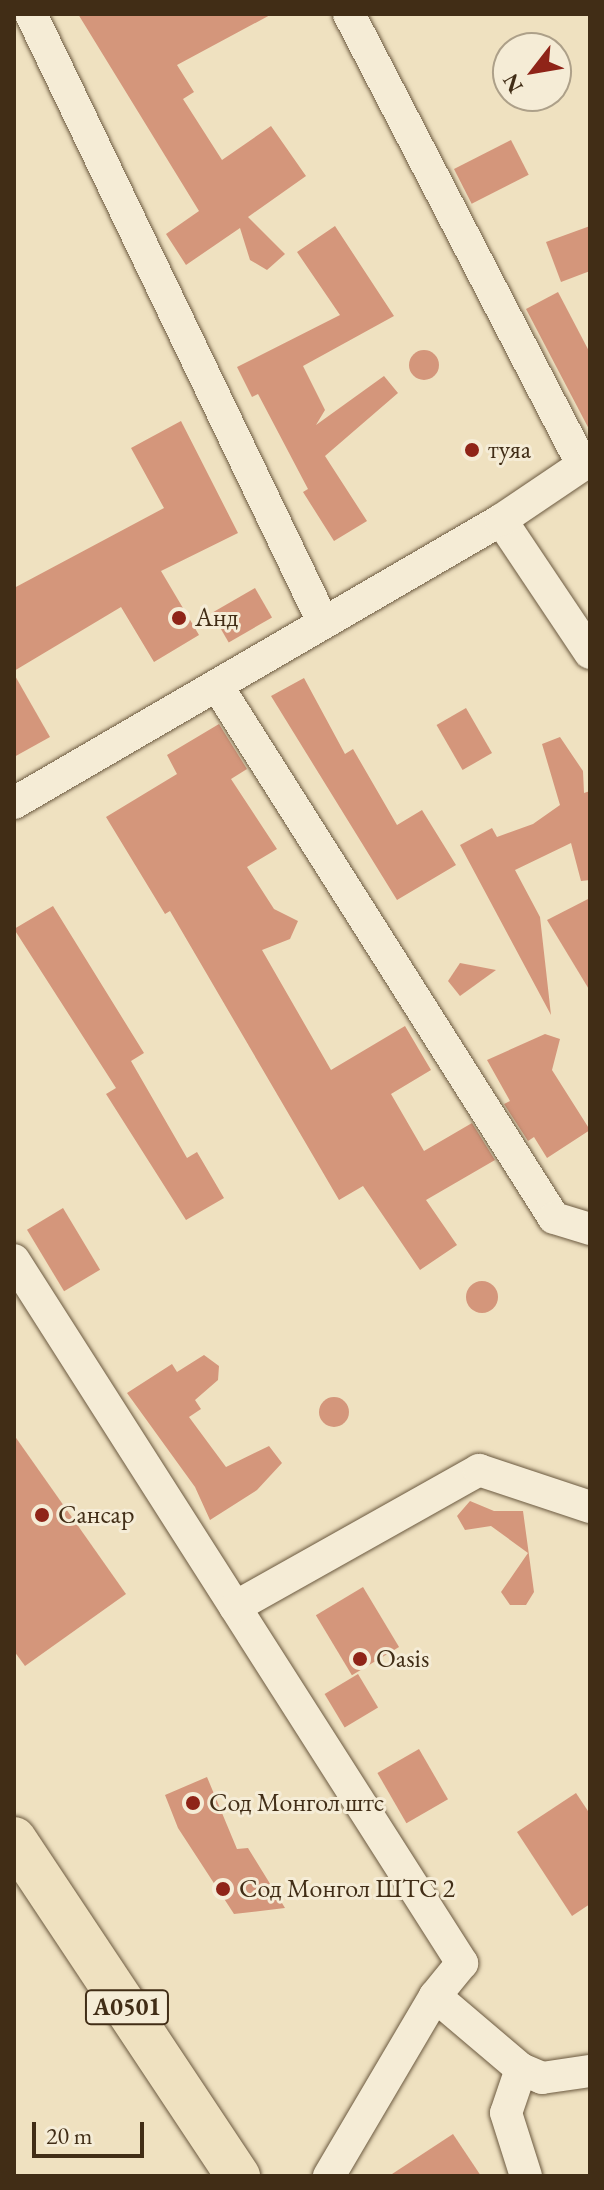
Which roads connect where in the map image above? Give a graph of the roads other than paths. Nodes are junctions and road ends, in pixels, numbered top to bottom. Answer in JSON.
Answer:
{"nodes":[{"id":1,"x":31,"y":14,"type":"edge"},
{"id":2,"x":349,"y":14,"type":"edge"},
{"id":3,"x":586,"y":462,"type":"edge"},
{"id":4,"x":501,"y":520,"type":"junction"},
{"id":5,"x":323,"y":622,"type":"junction"},
{"id":6,"x":590,"y":653,"type":"edge"},
{"id":7,"x":218,"y":687,"type":"junction"},
{"id":8,"x":14,"y":803,"type":"edge"},
{"id":9,"x":590,"y":1229,"type":"edge"},
{"id":10,"x":14,"y":1260,"type":"edge"},
{"id":11,"x":590,"y":1507,"type":"edge"},
{"id":12,"x":235,"y":1607,"type":"junction"},
{"id":13,"x":14,"y":1839,"type":"edge"},
{"id":14,"x":435,"y":1996,"type":"junction"},
{"id":15,"x":521,"y":2069,"type":"junction"},
{"id":16,"x":590,"y":2071,"type":"edge"},
{"id":17,"x":238,"y":2176,"type":"edge"},
{"id":18,"x":329,"y":2176,"type":"edge"},
{"id":19,"x":526,"y":2176,"type":"edge"}],
"edges":[{"from":1,"to":5,"type":"street"},
{"from":2,"to":3,"type":"street"},
{"from":3,"to":4,"type":"street"},
{"from":4,"to":5,"type":"street"},
{"from":4,"to":6,"type":"street"},
{"from":5,"to":7,"type":"street"},
{"from":7,"to":8,"type":"street"},
{"from":7,"to":9,"type":"street"},
{"from":10,"to":12,"type":"street"},
{"from":11,"to":12,"type":"street"},
{"from":12,"to":14,"type":"street"},
{"from":13,"to":17,"type":"highway","number":"A0501"},
{"from":14,"to":15,"type":"street"},
{"from":14,"to":18,"type":"street"},
{"from":15,"to":16,"type":"street"},
{"from":15,"to":19,"type":"street"}]}
